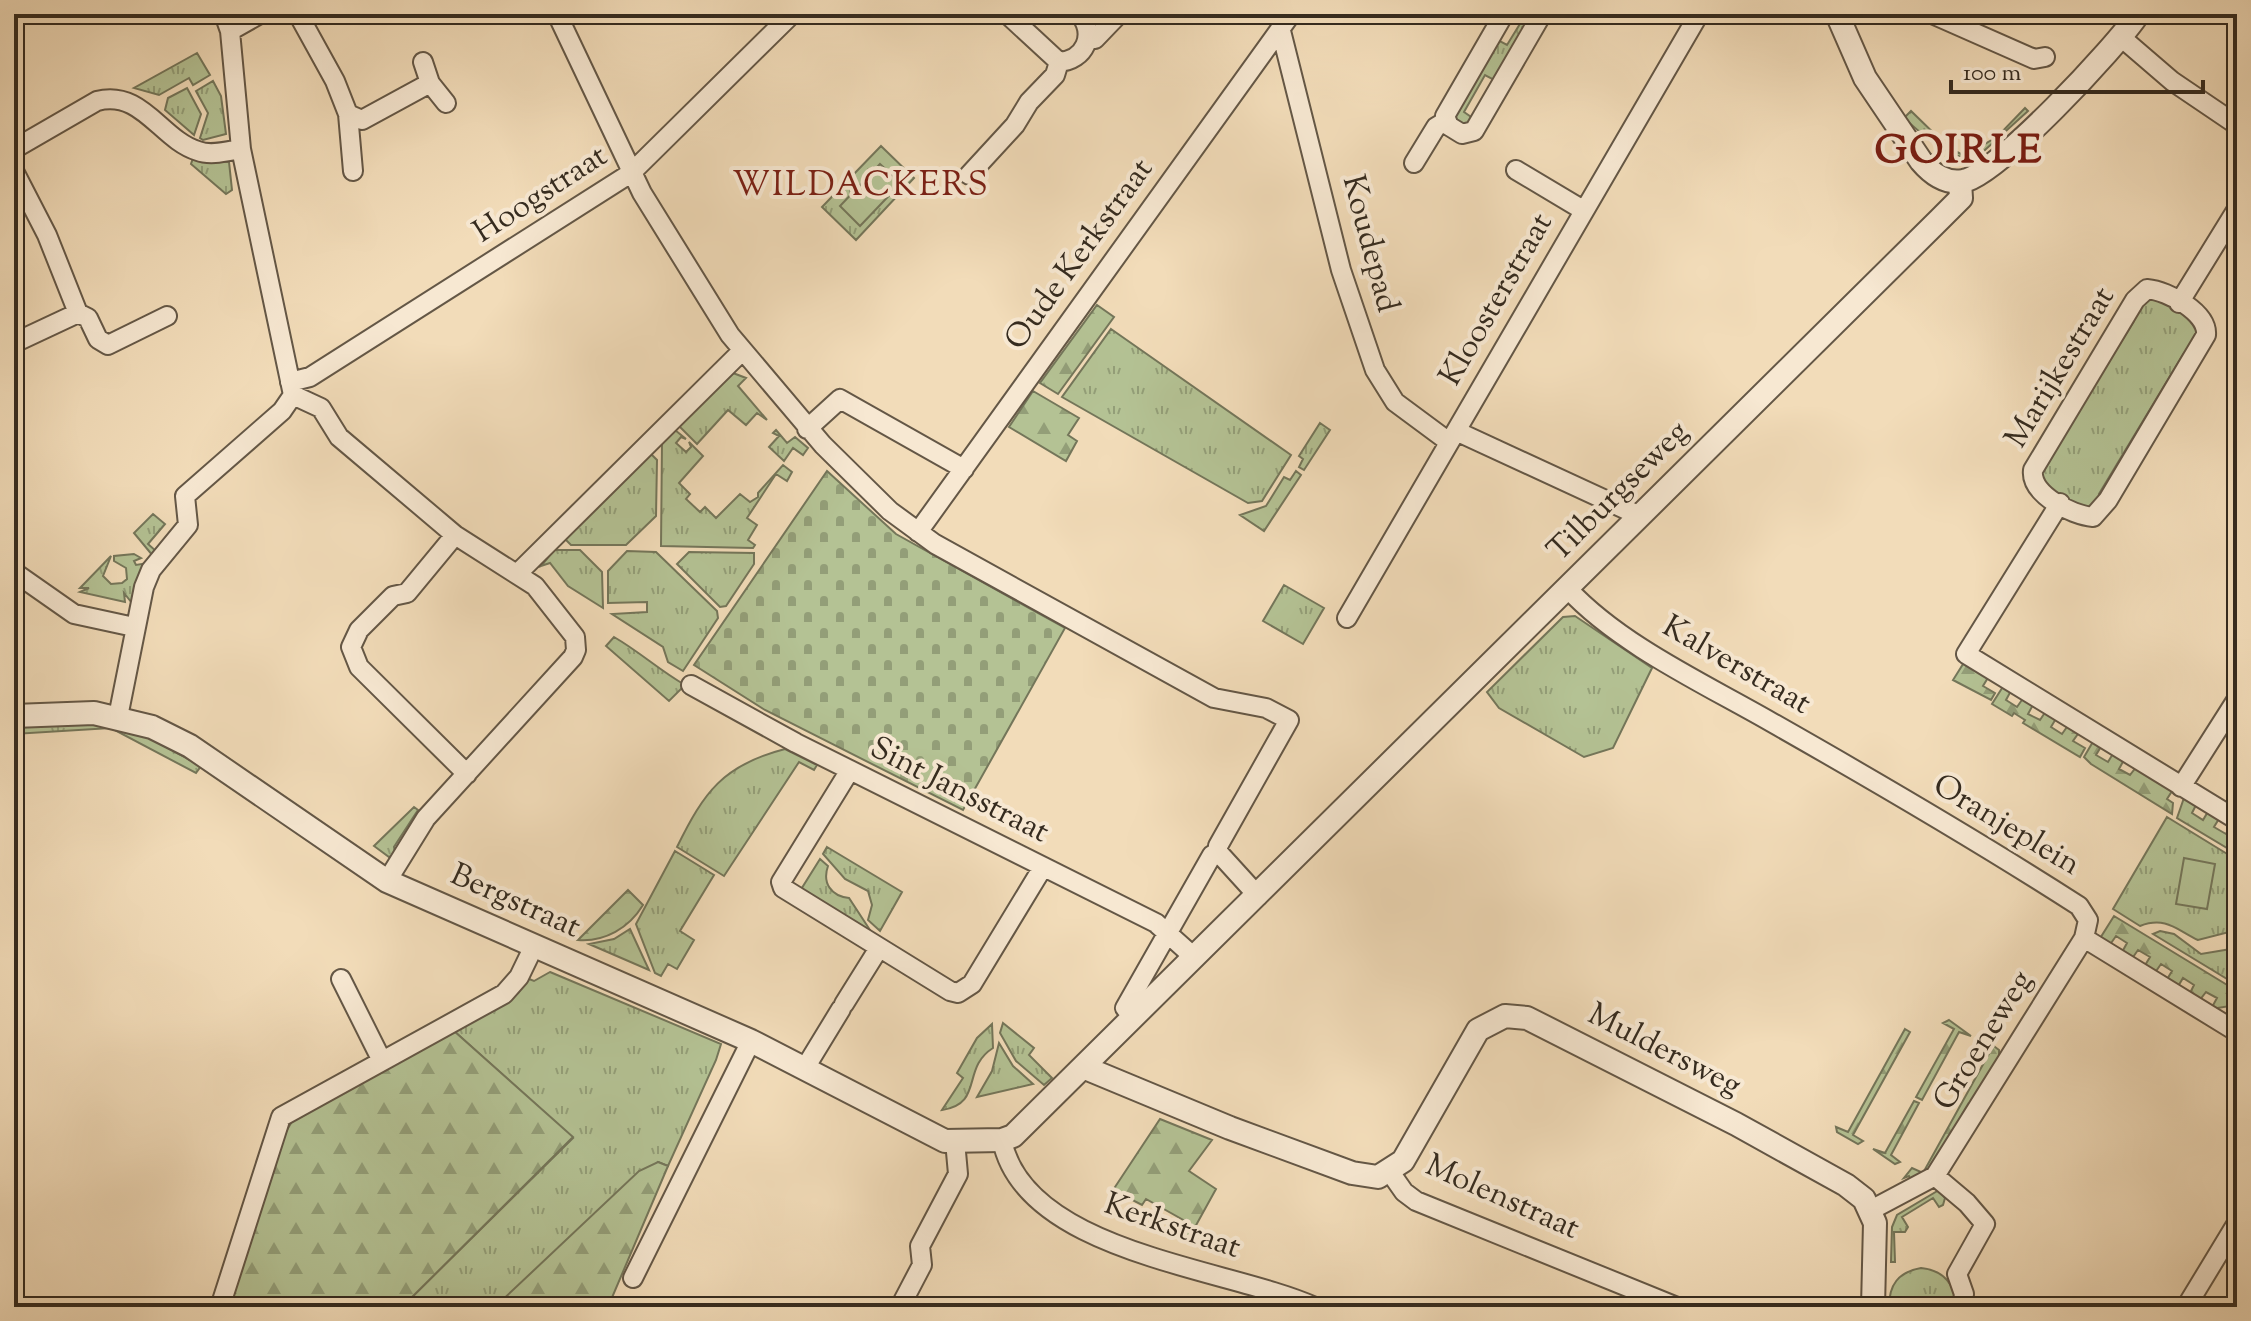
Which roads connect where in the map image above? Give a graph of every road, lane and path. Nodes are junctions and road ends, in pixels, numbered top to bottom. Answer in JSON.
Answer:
{"nodes":[{"id":1,"x":260,"y":14,"type":"edge"},
{"id":2,"x":298,"y":14,"type":"edge"},
{"id":3,"x":557,"y":14,"type":"edge"},
{"id":4,"x":792,"y":14,"type":"edge"},
{"id":5,"x":1007,"y":14,"type":"edge"},
{"id":6,"x":1038,"y":14,"type":"edge"},
{"id":7,"x":1080,"y":14,"type":"edge"},
{"id":8,"x":1119,"y":14,"type":"edge"},
{"id":9,"x":1291,"y":14,"type":"edge"},
{"id":10,"x":1504,"y":14,"type":"edge"},
{"id":11,"x":1542,"y":14,"type":"edge"},
{"id":12,"x":1699,"y":14,"type":"edge"},
{"id":13,"x":1837,"y":14,"type":"edge"},
{"id":14,"x":1932,"y":14,"type":"edge"},
{"id":15,"x":2138,"y":14,"type":"edge"},
{"id":16,"x":227,"y":22,"type":"edge"},
{"id":17,"x":1281,"y":31,"type":"junction"},
{"id":18,"x":1030,"y":33,"type":"junction"},
{"id":19,"x":1088,"y":37,"type":"junction"},
{"id":20,"x":2122,"y":38,"type":"junction"},
{"id":21,"x":2045,"y":57,"type":"dead end"},
{"id":22,"x":423,"y":62,"type":"dead end"},
{"id":23,"x":1059,"y":62,"type":"junction"},
{"id":24,"x":430,"y":83,"type":"junction"},
{"id":25,"x":446,"y":103,"type":"dead end"},
{"id":26,"x":348,"y":114,"type":"junction"},
{"id":27,"x":1446,"y":121,"type":"junction"},
{"id":28,"x":2237,"y":125,"type":"edge"},
{"id":29,"x":14,"y":149,"type":"edge"},
{"id":30,"x":241,"y":149,"type":"junction"},
{"id":31,"x":1414,"y":163,"type":"dead end"},
{"id":32,"x":1516,"y":170,"type":"dead end"},
{"id":33,"x":14,"y":171,"type":"edge"},
{"id":34,"x":353,"y":171,"type":"dead end"},
{"id":35,"x":631,"y":173,"type":"junction"},
{"id":36,"x":969,"y":175,"type":"dead end"},
{"id":37,"x":1960,"y":182,"type":"junction"},
{"id":38,"x":2237,"y":209,"type":"edge"},
{"id":39,"x":1583,"y":210,"type":"junction"},
{"id":40,"x":2179,"y":303,"type":"junction"},
{"id":41,"x":78,"y":313,"type":"junction"},
{"id":42,"x":167,"y":316,"type":"dead end"},
{"id":43,"x":14,"y":343,"type":"edge"},
{"id":44,"x":742,"y":351,"type":"junction"},
{"id":45,"x":292,"y":388,"type":"junction"},
{"id":46,"x":807,"y":429,"type":"junction"},
{"id":47,"x":1453,"y":436,"type":"junction"},
{"id":48,"x":964,"y":469,"type":"junction"},
{"id":49,"x":2060,"y":503,"type":"junction"},
{"id":50,"x":1640,"y":516,"type":"junction"},
{"id":51,"x":918,"y":532,"type":"junction"},
{"id":52,"x":455,"y":535,"type":"junction"},
{"id":53,"x":14,"y":572,"type":"edge"},
{"id":54,"x":517,"y":574,"type":"junction"},
{"id":55,"x":1568,"y":589,"type":"junction"},
{"id":56,"x":1347,"y":618,"type":"dead end"},
{"id":57,"x":134,"y":627,"type":"junction"},
{"id":58,"x":691,"y":685,"type":"dead end"},
{"id":59,"x":2237,"y":699,"type":"edge"},
{"id":60,"x":14,"y":716,"type":"edge"},
{"id":61,"x":118,"y":717,"type":"junction"},
{"id":62,"x":850,"y":770,"type":"junction"},
{"id":63,"x":470,"y":772,"type":"junction"},
{"id":64,"x":1881,"y":785,"type":"joint"},
{"id":65,"x":2181,"y":787,"type":"junction"},
{"id":66,"x":2237,"y":820,"type":"edge"},
{"id":67,"x":1218,"y":852,"type":"junction"},
{"id":68,"x":1043,"y":867,"type":"junction"},
{"id":69,"x":387,"y":881,"type":"junction"},
{"id":70,"x":1258,"y":896,"type":"junction"},
{"id":71,"x":1168,"y":931,"type":"junction"},
{"id":72,"x":2084,"y":938,"type":"junction"},
{"id":73,"x":534,"y":946,"type":"junction"},
{"id":74,"x":879,"y":948,"type":"junction"},
{"id":75,"x":1195,"y":958,"type":"junction"},
{"id":76,"x":341,"y":979,"type":"dead end"},
{"id":77,"x":1134,"y":1017,"type":"junction"},
{"id":78,"x":2237,"y":1032,"type":"edge"},
{"id":79,"x":751,"y":1041,"type":"junction"},
{"id":80,"x":382,"y":1061,"type":"junction"},
{"id":81,"x":1083,"y":1067,"type":"junction"},
{"id":82,"x":805,"y":1068,"type":"junction"},
{"id":83,"x":1002,"y":1140,"type":"junction"},
{"id":84,"x":955,"y":1141,"type":"junction"},
{"id":85,"x":1390,"y":1172,"type":"junction"},
{"id":86,"x":1935,"y":1176,"type":"junction"},
{"id":87,"x":1871,"y":1210,"type":"junction"},
{"id":88,"x":2237,"y":1223,"type":"edge"},
{"id":89,"x":633,"y":1278,"type":"dead end"},
{"id":90,"x":220,"y":1307,"type":"edge"},
{"id":91,"x":900,"y":1307,"type":"edge"},
{"id":92,"x":1315,"y":1307,"type":"edge"},
{"id":93,"x":1677,"y":1307,"type":"edge"},
{"id":94,"x":1873,"y":1307,"type":"edge"},
{"id":95,"x":1962,"y":1307,"type":"edge"},
{"id":96,"x":2186,"y":1307,"type":"edge"}],
"edges":[{"from":1,"to":16,"type":"street"},
{"from":2,"to":26,"type":"street"},
{"from":3,"to":35,"type":"street"},
{"from":4,"to":35,"type":"street","name":"Hoogstraat"},
{"from":5,"to":18,"type":"street"},
{"from":6,"to":18,"type":"street"},
{"from":7,"to":19,"type":"street"},
{"from":8,"to":19,"type":"street"},
{"from":9,"to":17,"type":"street","name":"Oude Kerkstraat"},
{"from":10,"to":27,"type":"street"},
{"from":11,"to":27,"type":"street"},
{"from":12,"to":39,"type":"street","name":"Kloosterstraat"},
{"from":13,"to":37,"type":"street"},
{"from":14,"to":21,"type":"street"},
{"from":15,"to":20,"type":"street"},
{"from":16,"to":30,"type":"street"},
{"from":17,"to":47,"type":"street","name":"Koudepad"},
{"from":17,"to":48,"type":"street","name":"Oude Kerkstraat"},
{"from":18,"to":23,"type":"street"},
{"from":19,"to":23,"type":"street"},
{"from":20,"to":28,"type":"street"},
{"from":20,"to":37,"type":"street"},
{"from":22,"to":24,"type":"street"},
{"from":23,"to":36,"type":"street"},
{"from":24,"to":25,"type":"street"},
{"from":24,"to":26,"type":"street"},
{"from":26,"to":34,"type":"street"},
{"from":27,"to":31,"type":"street"},
{"from":29,"to":30,"type":"street"},
{"from":30,"to":45,"type":"street"},
{"from":32,"to":39,"type":"street"},
{"from":33,"to":41,"type":"street"},
{"from":35,"to":44,"type":"street"},
{"from":35,"to":45,"type":"street","name":"Hoogstraat"},
{"from":37,"to":50,"type":"street","name":"Tilburgseweg"},
{"from":38,"to":40,"type":"street"},
{"from":39,"to":47,"type":"street","name":"Kloosterstraat"},
{"from":40,"to":49,"type":"street","name":"Marijkestraat"},
{"from":40,"to":49,"type":"street","name":"Marijkestraat"},
{"from":41,"to":42,"type":"street"},
{"from":41,"to":43,"type":"street"},
{"from":44,"to":46,"type":"street"},
{"from":44,"to":54,"type":"street"},
{"from":45,"to":52,"type":"street"},
{"from":45,"to":57,"type":"street"},
{"from":46,"to":48,"type":"street"},
{"from":46,"to":51,"type":"street"},
{"from":47,"to":50,"type":"street","name":"Koudepad"},
{"from":47,"to":56,"type":"street","name":"Kloosterstraat"},
{"from":48,"to":51,"type":"street","name":"Oude Kerkstraat"},
{"from":49,"to":65,"type":"street"},
{"from":50,"to":55,"type":"street","name":"Tilburgseweg"},
{"from":51,"to":67,"type":"street"},
{"from":52,"to":54,"type":"street"},
{"from":52,"to":63,"type":"street"},
{"from":53,"to":57,"type":"street"},
{"from":54,"to":63,"type":"street"},
{"from":55,"to":64,"type":"street","name":"Kalverstraat"},
{"from":55,"to":70,"type":"street","name":"Tilburgseweg"},
{"from":57,"to":61,"type":"street"},
{"from":58,"to":62,"type":"street","name":"Sint Jansstraat"},
{"from":59,"to":65,"type":"street"},
{"from":60,"to":61,"type":"street","name":"Bergstraat"},
{"from":61,"to":69,"type":"street","name":"Bergstraat"},
{"from":62,"to":68,"type":"street","name":"Sint Jansstraat"},
{"from":62,"to":74,"type":"street"},
{"from":63,"to":69,"type":"street"},
{"from":64,"to":72,"type":"street","name":"Oranjeplein"},
{"from":65,"to":66,"type":"street"},
{"from":67,"to":70,"type":"street"},
{"from":67,"to":71,"type":"street"},
{"from":68,"to":71,"type":"street","name":"Sint Jansstraat"},
{"from":68,"to":74,"type":"street"},
{"from":69,"to":73,"type":"street","name":"Bergstraat"},
{"from":70,"to":75,"type":"street","name":"Tilburgseweg"},
{"from":71,"to":75,"type":"street","name":"Sint Jansstraat"},
{"from":71,"to":77,"type":"street"},
{"from":72,"to":78,"type":"street"},
{"from":72,"to":86,"type":"street","name":"Groeneweg"},
{"from":73,"to":79,"type":"street","name":"Bergstraat"},
{"from":73,"to":80,"type":"street"},
{"from":74,"to":82,"type":"street"},
{"from":75,"to":77,"type":"street","name":"Tilburgseweg"},
{"from":76,"to":80,"type":"street"},
{"from":77,"to":81,"type":"street","name":"Tilburgseweg"},
{"from":79,"to":82,"type":"street","name":"Bergstraat"},
{"from":79,"to":89,"type":"street"},
{"from":80,"to":90,"type":"street"},
{"from":81,"to":83,"type":"street","name":"Tilburgseweg"},
{"from":81,"to":85,"type":"street","name":"Molenstraat"},
{"from":82,"to":84,"type":"street","name":"Bergstraat"},
{"from":83,"to":84,"type":"street","name":"Bergstraat"},
{"from":83,"to":92,"type":"street","name":"Kerkstraat"},
{"from":84,"to":91,"type":"street"},
{"from":85,"to":87,"type":"street","name":"Muldersweg"},
{"from":85,"to":93,"type":"street","name":"Molenstraat"},
{"from":86,"to":87,"type":"street","name":"Groeneweg"},
{"from":86,"to":95,"type":"street"},
{"from":87,"to":94,"type":"street"},
{"from":88,"to":96,"type":"street"}]}
